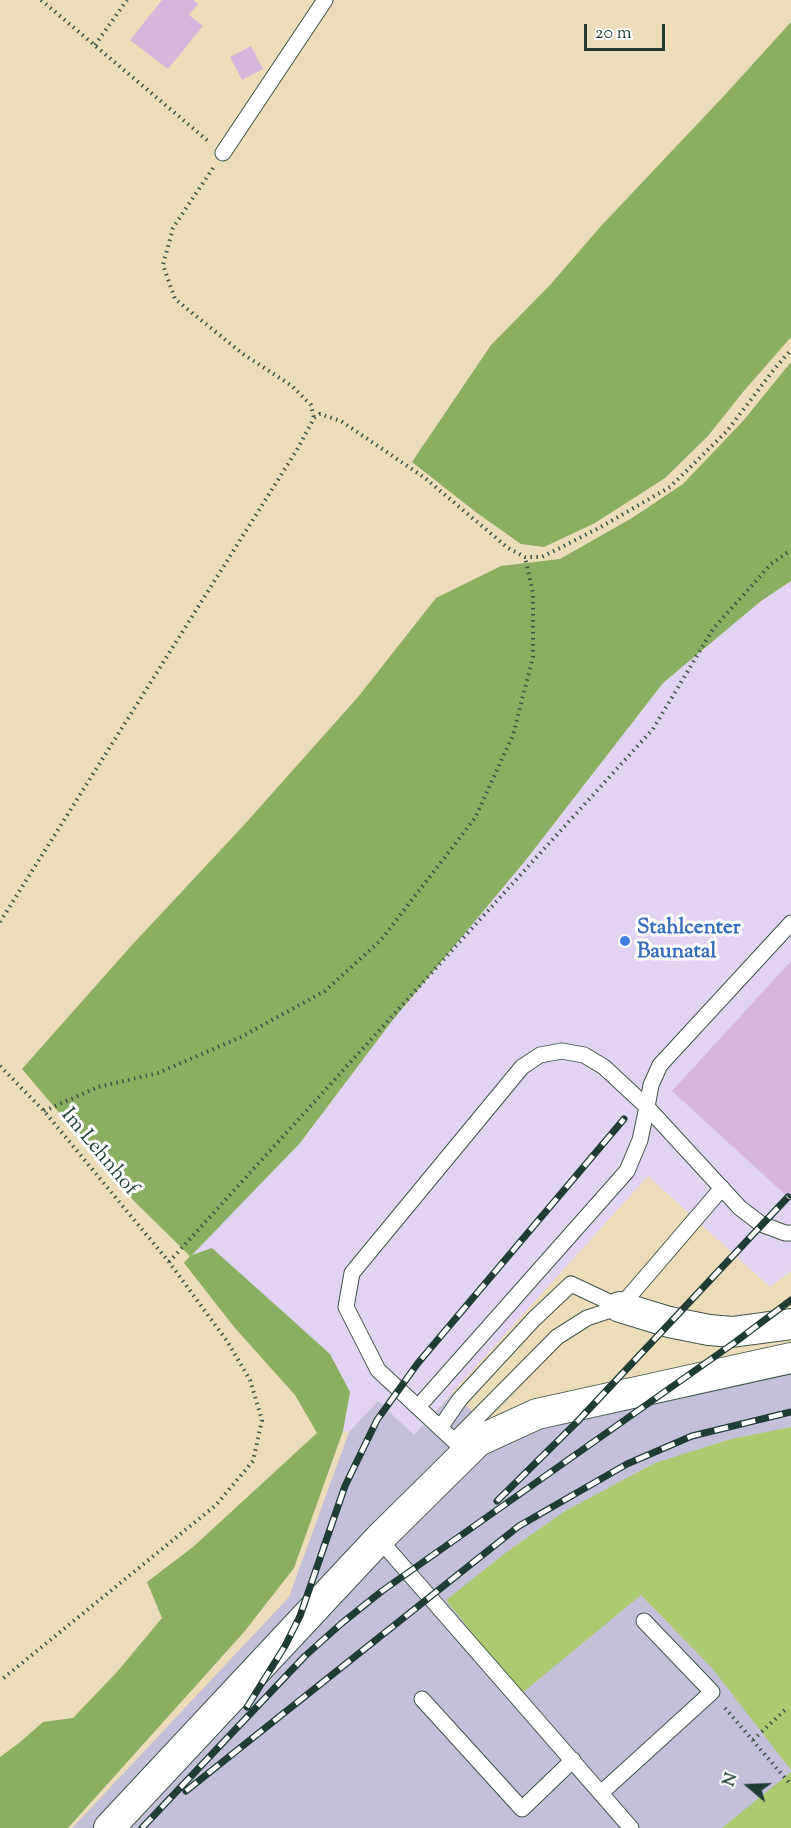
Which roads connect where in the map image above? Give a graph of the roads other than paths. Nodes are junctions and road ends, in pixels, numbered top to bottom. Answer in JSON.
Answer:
{"nodes":[{"id":1,"x":325,"y":0,"type":"edge"},
{"id":2,"x":223,"y":153,"type":"road end"},
{"id":3,"x":791,"y":923,"type":"edge"},
{"id":4,"x":647,"y":1107,"type":"junction"},
{"id":5,"x":722,"y":1188,"type":"junction"},
{"id":6,"x":791,"y":1233,"type":"edge"},
{"id":7,"x":620,"y":1307,"type":"junction"},
{"id":8,"x":791,"y":1324,"type":"edge"},
{"id":9,"x":791,"y":1358,"type":"edge"},
{"id":10,"x":418,"y":1407,"type":"junction"},
{"id":11,"x":440,"y":1428,"type":"junction"},
{"id":12,"x":460,"y":1446,"type":"junction"},
{"id":13,"x":379,"y":1539,"type":"junction"},
{"id":14,"x":644,"y":1621,"type":"dead end"},
{"id":15,"x":422,"y":1699,"type":"dead end"},
{"id":16,"x":573,"y":1760,"type":"junction"},
{"id":17,"x":601,"y":1793,"type":"junction"},
{"id":18,"x":109,"y":1828,"type":"edge"},
{"id":19,"x":631,"y":1828,"type":"edge"}],
"edges":[{"from":1,"to":2,"type":"lane"},
{"from":3,"to":4,"type":"lane"},
{"from":4,"to":5,"type":"lane"},
{"from":4,"to":10,"type":"lane"},
{"from":4,"to":10,"type":"lane"},
{"from":5,"to":6,"type":"lane"},
{"from":5,"to":7,"type":"lane"},
{"from":7,"to":8,"type":"street"},
{"from":7,"to":11,"type":"lane"},
{"from":7,"to":12,"type":"lane"},
{"from":9,"to":12,"type":"street"},
{"from":10,"to":11,"type":"lane"},
{"from":11,"to":12,"type":"lane"},
{"from":12,"to":13,"type":"street"},
{"from":13,"to":16,"type":"lane"},
{"from":13,"to":18,"type":"street"},
{"from":14,"to":17,"type":"lane"},
{"from":15,"to":16,"type":"lane"},
{"from":16,"to":17,"type":"lane"},
{"from":17,"to":19,"type":"lane"}]}
